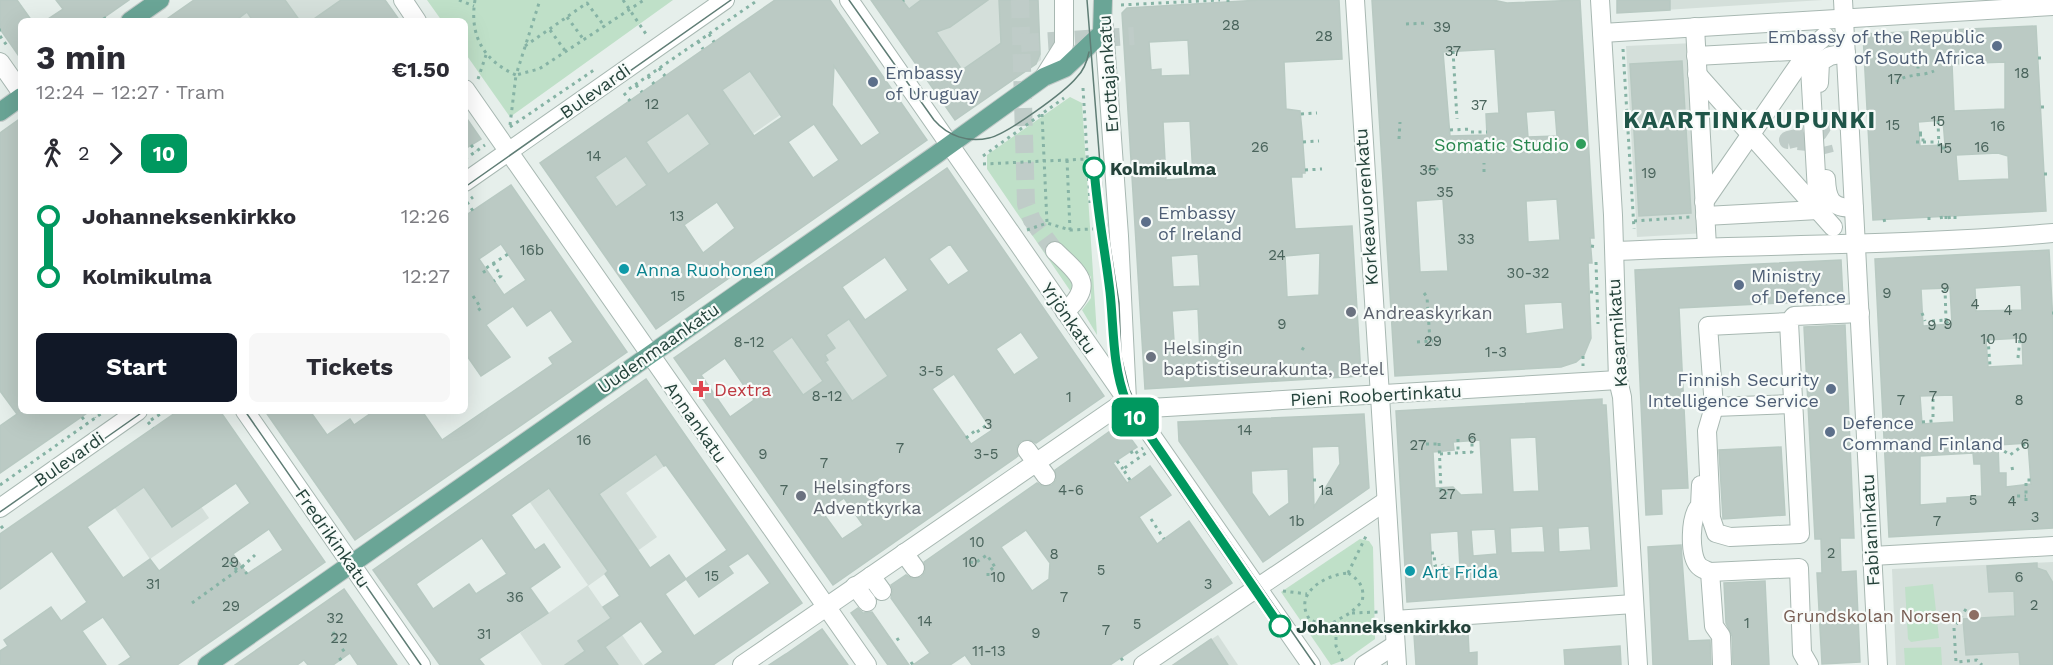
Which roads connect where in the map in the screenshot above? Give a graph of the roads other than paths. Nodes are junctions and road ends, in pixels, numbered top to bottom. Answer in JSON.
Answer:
{"nodes":[{"id":1,"x":160,"y":0,"type":"edge"},
{"id":2,"x":403,"y":0,"type":"edge"},
{"id":3,"x":725,"y":0,"type":"edge"},
{"id":4,"x":849,"y":0,"type":"edge"},
{"id":5,"x":1064,"y":0,"type":"edge"},
{"id":6,"x":1355,"y":0,"type":"edge"},
{"id":7,"x":1600,"y":0,"type":"edge"},
{"id":8,"x":1112,"y":2,"type":"edge"},
{"id":9,"x":2053,"y":6,"type":"edge"},
{"id":10,"x":1843,"y":9,"type":"edge"},
{"id":11,"x":134,"y":18,"type":"edge"},
{"id":12,"x":415,"y":18,"type":"edge"},
{"id":13,"x":1104,"y":27,"type":"junction"},
{"id":14,"x":1695,"y":27,"type":"junction"},
{"id":15,"x":1602,"y":33,"type":"junction"},
{"id":16,"x":1825,"y":36,"type":"dead end"},
{"id":17,"x":1809,"y":50,"type":"junction"},
{"id":18,"x":1846,"y":53,"type":"junction"},
{"id":19,"x":0,"y":62,"type":"edge"},
{"id":20,"x":1692,"y":66,"type":"junction"},
{"id":21,"x":1044,"y":77,"type":"junction"},
{"id":22,"x":471,"y":85,"type":"edge"},
{"id":23,"x":18,"y":88,"type":"edge"},
{"id":24,"x":18,"y":99,"type":"edge"},
{"id":25,"x":0,"y":112,"type":"edge"},
{"id":26,"x":1822,"y":121,"type":"dead end"},
{"id":27,"x":1750,"y":134,"type":"junction"},
{"id":28,"x":950,"y":145,"type":"junction"},
{"id":29,"x":509,"y":152,"type":"junction"},
{"id":30,"x":1825,"y":154,"type":"dead end"},
{"id":31,"x":468,"y":180,"type":"edge"},
{"id":32,"x":1854,"y":208,"type":"junction"},
{"id":33,"x":1705,"y":209,"type":"junction"},
{"id":34,"x":1818,"y":210,"type":"junction"},
{"id":35,"x":1833,"y":227,"type":"dead end"},
{"id":36,"x":2053,"y":233,"type":"edge"},
{"id":37,"x":1856,"y":243,"type":"junction"},
{"id":38,"x":1707,"y":247,"type":"junction"},
{"id":39,"x":1606,"y":249,"type":"junction"},
{"id":40,"x":1055,"y":251,"type":"tunnel mouth"},
{"id":41,"x":1065,"y":312,"type":"junction"},
{"id":42,"x":1860,"y":313,"type":"junction"},
{"id":43,"x":1788,"y":322,"type":"junction"},
{"id":44,"x":649,"y":355,"type":"junction"},
{"id":45,"x":1618,"y":380,"type":"junction"},
{"id":46,"x":1379,"y":395,"type":"junction"},
{"id":47,"x":1793,"y":404,"type":"junction"},
{"id":48,"x":1714,"y":407,"type":"junction"},
{"id":49,"x":1114,"y":411,"type":"junction"},
{"id":50,"x":247,"y":414,"type":"edge"},
{"id":51,"x":143,"y":417,"type":"edge"},
{"id":52,"x":1707,"y":431,"type":"junction"},
{"id":53,"x":1386,"y":501,"type":"junction"},
{"id":54,"x":1,"y":517,"type":"edge"},
{"id":55,"x":2053,"y":546,"type":"edge"},
{"id":56,"x":1872,"y":556,"type":"junction"},
{"id":57,"x":351,"y":564,"type":"junction"},
{"id":58,"x":1710,"y":573,"type":"junction"},
{"id":59,"x":871,"y":576,"type":"junction"},
{"id":60,"x":855,"y":586,"type":"junction"},
{"id":61,"x":1258,"y":588,"type":"junction"},
{"id":62,"x":882,"y":591,"type":"dead end"},
{"id":63,"x":867,"y":602,"type":"dead end"},
{"id":64,"x":1634,"y":604,"type":"junction"},
{"id":65,"x":826,"y":607,"type":"junction"},
{"id":66,"x":1386,"y":616,"type":"junction"},
{"id":67,"x":1395,"y":645,"type":"junction"},
{"id":68,"x":749,"y":663,"type":"edge"},
{"id":69,"x":207,"y":665,"type":"edge"},
{"id":70,"x":421,"y":665,"type":"edge"},
{"id":71,"x":867,"y":665,"type":"edge"},
{"id":72,"x":1143,"y":665,"type":"edge"},
{"id":73,"x":1311,"y":665,"type":"edge"},
{"id":74,"x":1364,"y":665,"type":"edge"},
{"id":75,"x":1397,"y":665,"type":"edge"},
{"id":76,"x":1638,"y":665,"type":"edge"},
{"id":77,"x":1722,"y":665,"type":"edge"},
{"id":78,"x":1809,"y":665,"type":"edge"},
{"id":79,"x":1878,"y":665,"type":"edge"}],
"edges":[{"from":1,"to":11,"type":"main road"},
{"from":2,"to":12,"type":"street"},
{"from":3,"to":29,"type":"street","name":"Bulevardi"},
{"from":4,"to":28,"type":"street","name":"Yrjönkatu"},
{"from":5,"to":21,"type":"street"},
{"from":6,"to":46,"type":"street","name":"Korkeavuorenkatu"},
{"from":7,"to":15,"type":"street","name":"Kasarmikatu"},
{"from":8,"to":13,"type":"main road","name":"Erottajankatu"},
{"from":9,"to":10,"type":"street"},
{"from":10,"to":14,"type":"street"},
{"from":10,"to":18,"type":"street","name":"Fabianinkatu"},
{"from":13,"to":21,"type":"main road","name":"Uudenmaankatu"},
{"from":13,"to":49,"type":"street","name":"Erottajankatu"},
{"from":14,"to":15,"type":"street"},
{"from":14,"to":20,"type":"street"},
{"from":15,"to":39,"type":"street","name":"Kasarmikatu"},
{"from":16,"to":17,"type":"street"},
{"from":17,"to":20,"type":"street"},
{"from":17,"to":27,"type":"street"},
{"from":17,"to":34,"type":"street"},
{"from":18,"to":26,"type":"street"},
{"from":18,"to":32,"type":"street","name":"Fabianinkatu"},
{"from":19,"to":23,"type":"street"},
{"from":20,"to":27,"type":"street"},
{"from":20,"to":33,"type":"street"},
{"from":21,"to":28,"type":"main road","name":"Uudenmaankatu"},
{"from":22,"to":29,"type":"street","name":"Annankatu"},
{"from":24,"to":25,"type":"main road"},
{"from":27,"to":33,"type":"street"},
{"from":27,"to":34,"type":"street"},
{"from":28,"to":41,"type":"street","name":"Yrjönkatu"},
{"from":28,"to":44,"type":"main road","name":"Uudenmaankatu"},
{"from":29,"to":31,"type":"street","name":"Bulevardi"},
{"from":29,"to":44,"type":"street","name":"Annankatu"},
{"from":30,"to":32,"type":"street"},
{"from":32,"to":37,"type":"street","name":"Fabianinkatu"},
{"from":33,"to":34,"type":"street"},
{"from":33,"to":38,"type":"street"},
{"from":34,"to":35,"type":"street"},
{"from":36,"to":37,"type":"street"},
{"from":37,"to":38,"type":"street"},
{"from":37,"to":42,"type":"street","name":"Fabianinkatu"},
{"from":38,"to":39,"type":"street"},
{"from":39,"to":45,"type":"street","name":"Kasarmikatu"},
{"from":40,"to":41,"type":"street"},
{"from":41,"to":49,"type":"street","name":"Yrjönkatu"},
{"from":42,"to":43,"type":"street"},
{"from":42,"to":56,"type":"street","name":"Fabianinkatu"},
{"from":43,"to":47,"type":"street"},
{"from":43,"to":48,"type":"street"},
{"from":44,"to":57,"type":"main road","name":"Uudenmaankatu"},
{"from":44,"to":65,"type":"street","name":"Annankatu"},
{"from":45,"to":46,"type":"street","name":"Pieni Roobertinkatu"},
{"from":45,"to":64,"type":"street","name":"Kasarmikatu"},
{"from":46,"to":49,"type":"street","name":"Pieni Roobertinkatu"},
{"from":46,"to":53,"type":"street","name":"Korkeavuorenkatu"},
{"from":47,"to":48,"type":"street"},
{"from":47,"to":52,"type":"street"},
{"from":48,"to":52,"type":"street"},
{"from":49,"to":59,"type":"street"},
{"from":49,"to":61,"type":"street","name":"Yrjönkatu"},
{"from":50,"to":57,"type":"street","name":"Fredrikinkatu"},
{"from":51,"to":54,"type":"street","name":"Bulevardi"},
{"from":52,"to":58,"type":"street"},
{"from":53,"to":61,"type":"street"},
{"from":53,"to":66,"type":"street","name":"Korkeavuorenkatu"},
{"from":55,"to":56,"type":"street"},
{"from":56,"to":79,"type":"street","name":"Fabianinkatu"},
{"from":57,"to":69,"type":"main road","name":"Uudenmaankatu"},
{"from":57,"to":70,"type":"street","name":"Fredrikinkatu"},
{"from":58,"to":77,"type":"street"},
{"from":58,"to":78,"type":"street"},
{"from":59,"to":60,"type":"street"},
{"from":59,"to":62,"type":"street"},
{"from":60,"to":63,"type":"street"},
{"from":60,"to":65,"type":"street"},
{"from":61,"to":72,"type":"street"},
{"from":61,"to":73,"type":"street","name":"Yrjönkatu"},
{"from":64,"to":66,"type":"street"},
{"from":64,"to":76,"type":"street","name":"Kasarmikatu"},
{"from":65,"to":68,"type":"street"},
{"from":65,"to":71,"type":"street","name":"Annankatu"},
{"from":66,"to":67,"type":"street","name":"Korkeavuorenkatu"},
{"from":67,"to":74,"type":"street"},
{"from":67,"to":75,"type":"street","name":"Korkeavuorenkatu"}]}
